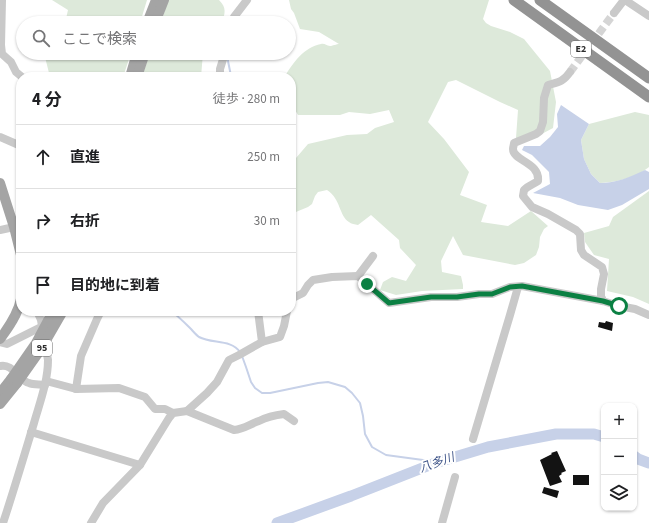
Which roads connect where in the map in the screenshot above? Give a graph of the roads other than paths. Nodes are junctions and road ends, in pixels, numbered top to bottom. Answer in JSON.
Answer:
{"nodes":[{"id":1,"x":2,"y":0,"type":"edge"},
{"id":2,"x":156,"y":0,"type":"edge"},
{"id":3,"x":164,"y":0,"type":"edge"},
{"id":4,"x":247,"y":0,"type":"edge"},
{"id":5,"x":514,"y":0,"type":"edge"},
{"id":6,"x":540,"y":0,"type":"edge"},
{"id":7,"x":624,"y":0,"type":"edge"},
{"id":8,"x":614,"y":13,"type":"tunnel mouth"},
{"id":9,"x":150,"y":16,"type":"edge"},
{"id":10,"x":158,"y":16,"type":"edge"},
{"id":11,"x":235,"y":16,"type":"edge"},
{"id":12,"x":649,"y":16,"type":"edge"},
{"id":13,"x":1,"y":54,"type":"edge"},
{"id":14,"x":135,"y":60,"type":"edge"},
{"id":15,"x":143,"y":60,"type":"edge"},
{"id":16,"x":223,"y":60,"type":"edge"},
{"id":17,"x":16,"y":72,"type":"edge"},
{"id":18,"x":131,"y":72,"type":"edge"},
{"id":19,"x":139,"y":72,"type":"edge"},
{"id":20,"x":220,"y":72,"type":"edge"},
{"id":21,"x":570,"y":72,"type":"tunnel mouth"},
{"id":22,"x":649,"y":78,"type":"edge"},
{"id":23,"x":649,"y":97,"type":"edge"},
{"id":24,"x":0,"y":137,"type":"edge"},
{"id":25,"x":16,"y":144,"type":"edge"},
{"id":26,"x":0,"y":183,"type":"edge"},
{"id":27,"x":14,"y":227,"type":"junction"},
{"id":28,"x":0,"y":230,"type":"edge"},
{"id":29,"x":16,"y":235,"type":"edge"},
{"id":30,"x":373,"y":256,"type":"dead end"},
{"id":31,"x":358,"y":276,"type":"junction"},
{"id":32,"x":518,"y":287,"type":"junction"},
{"id":33,"x":296,"y":298,"type":"edge"},
{"id":34,"x":603,"y":301,"type":"junction"},
{"id":35,"x":16,"y":313,"type":"edge"},
{"id":36,"x":649,"y":315,"type":"edge"},
{"id":37,"x":39,"y":316,"type":"edge"},
{"id":38,"x":51,"y":316,"type":"edge"},
{"id":39,"x":60,"y":316,"type":"edge"},
{"id":40,"x":98,"y":316,"type":"edge"},
{"id":41,"x":259,"y":316,"type":"edge"},
{"id":42,"x":286,"y":316,"type":"edge"},
{"id":43,"x":42,"y":326,"type":"junction"},
{"id":44,"x":0,"y":339,"type":"edge"},
{"id":45,"x":0,"y":342,"type":"edge"},
{"id":46,"x":262,"y":342,"type":"junction"},
{"id":47,"x":0,"y":366,"type":"edge"},
{"id":48,"x":14,"y":381,"type":"junction"},
{"id":49,"x":45,"y":383,"type":"junction"},
{"id":50,"x":76,"y":389,"type":"junction"},
{"id":51,"x":0,"y":393,"type":"edge"},
{"id":52,"x":0,"y":404,"type":"edge"},
{"id":53,"x":187,"y":411,"type":"junction"},
{"id":54,"x":173,"y":413,"type":"junction"},
{"id":55,"x":294,"y":421,"type":"dead end"},
{"id":56,"x":31,"y":432,"type":"junction"},
{"id":57,"x":473,"y":439,"type":"dead end"},
{"id":58,"x":140,"y":465,"type":"junction"},
{"id":59,"x":455,"y":476,"type":"dead end"},
{"id":60,"x":2,"y":523,"type":"edge"},
{"id":61,"x":91,"y":523,"type":"edge"},
{"id":62,"x":442,"y":523,"type":"edge"}],
"edges":[{"from":1,"to":13,"type":"street"},
{"from":2,"to":9,"type":"main road"},
{"from":3,"to":10,"type":"main road"},
{"from":4,"to":11,"type":"street"},
{"from":5,"to":23,"type":"highway","number":"E2"},
{"from":6,"to":22,"type":"highway","number":"E2"},
{"from":7,"to":8,"type":"street"},
{"from":7,"to":12,"type":"street"},
{"from":13,"to":17,"type":"street"},
{"from":14,"to":18,"type":"main road"},
{"from":15,"to":19,"type":"main road"},
{"from":16,"to":20,"type":"street"},
{"from":21,"to":34,"type":"street"},
{"from":24,"to":25,"type":"street"},
{"from":26,"to":27,"type":"main road"},
{"from":27,"to":28,"type":"street"},
{"from":27,"to":29,"type":"main road"},
{"from":30,"to":31,"type":"street"},
{"from":31,"to":32,"type":"street"},
{"from":31,"to":33,"type":"street"},
{"from":32,"to":34,"type":"street"},
{"from":32,"to":57,"type":"street"},
{"from":34,"to":36,"type":"street"},
{"from":35,"to":44,"type":"main road"},
{"from":37,"to":43,"type":"street"},
{"from":38,"to":48,"type":"main road","number":"95","bridge":true},
{"from":39,"to":48,"type":"main road","number":"95","bridge":true},
{"from":40,"to":50,"type":"street"},
{"from":41,"to":46,"type":"street"},
{"from":42,"to":46,"type":"street"},
{"from":43,"to":45,"type":"street"},
{"from":43,"to":49,"type":"street"},
{"from":46,"to":53,"type":"street"},
{"from":47,"to":49,"type":"street"},
{"from":48,"to":51,"type":"main road","number":"95"},
{"from":48,"to":52,"type":"main road","number":"95"},
{"from":49,"to":50,"type":"street"},
{"from":49,"to":56,"type":"street"},
{"from":50,"to":54,"type":"street"},
{"from":53,"to":54,"type":"street"},
{"from":53,"to":55,"type":"street"},
{"from":54,"to":58,"type":"street"},
{"from":56,"to":58,"type":"street"},
{"from":56,"to":60,"type":"street"},
{"from":58,"to":61,"type":"street"},
{"from":59,"to":62,"type":"street"}]}
